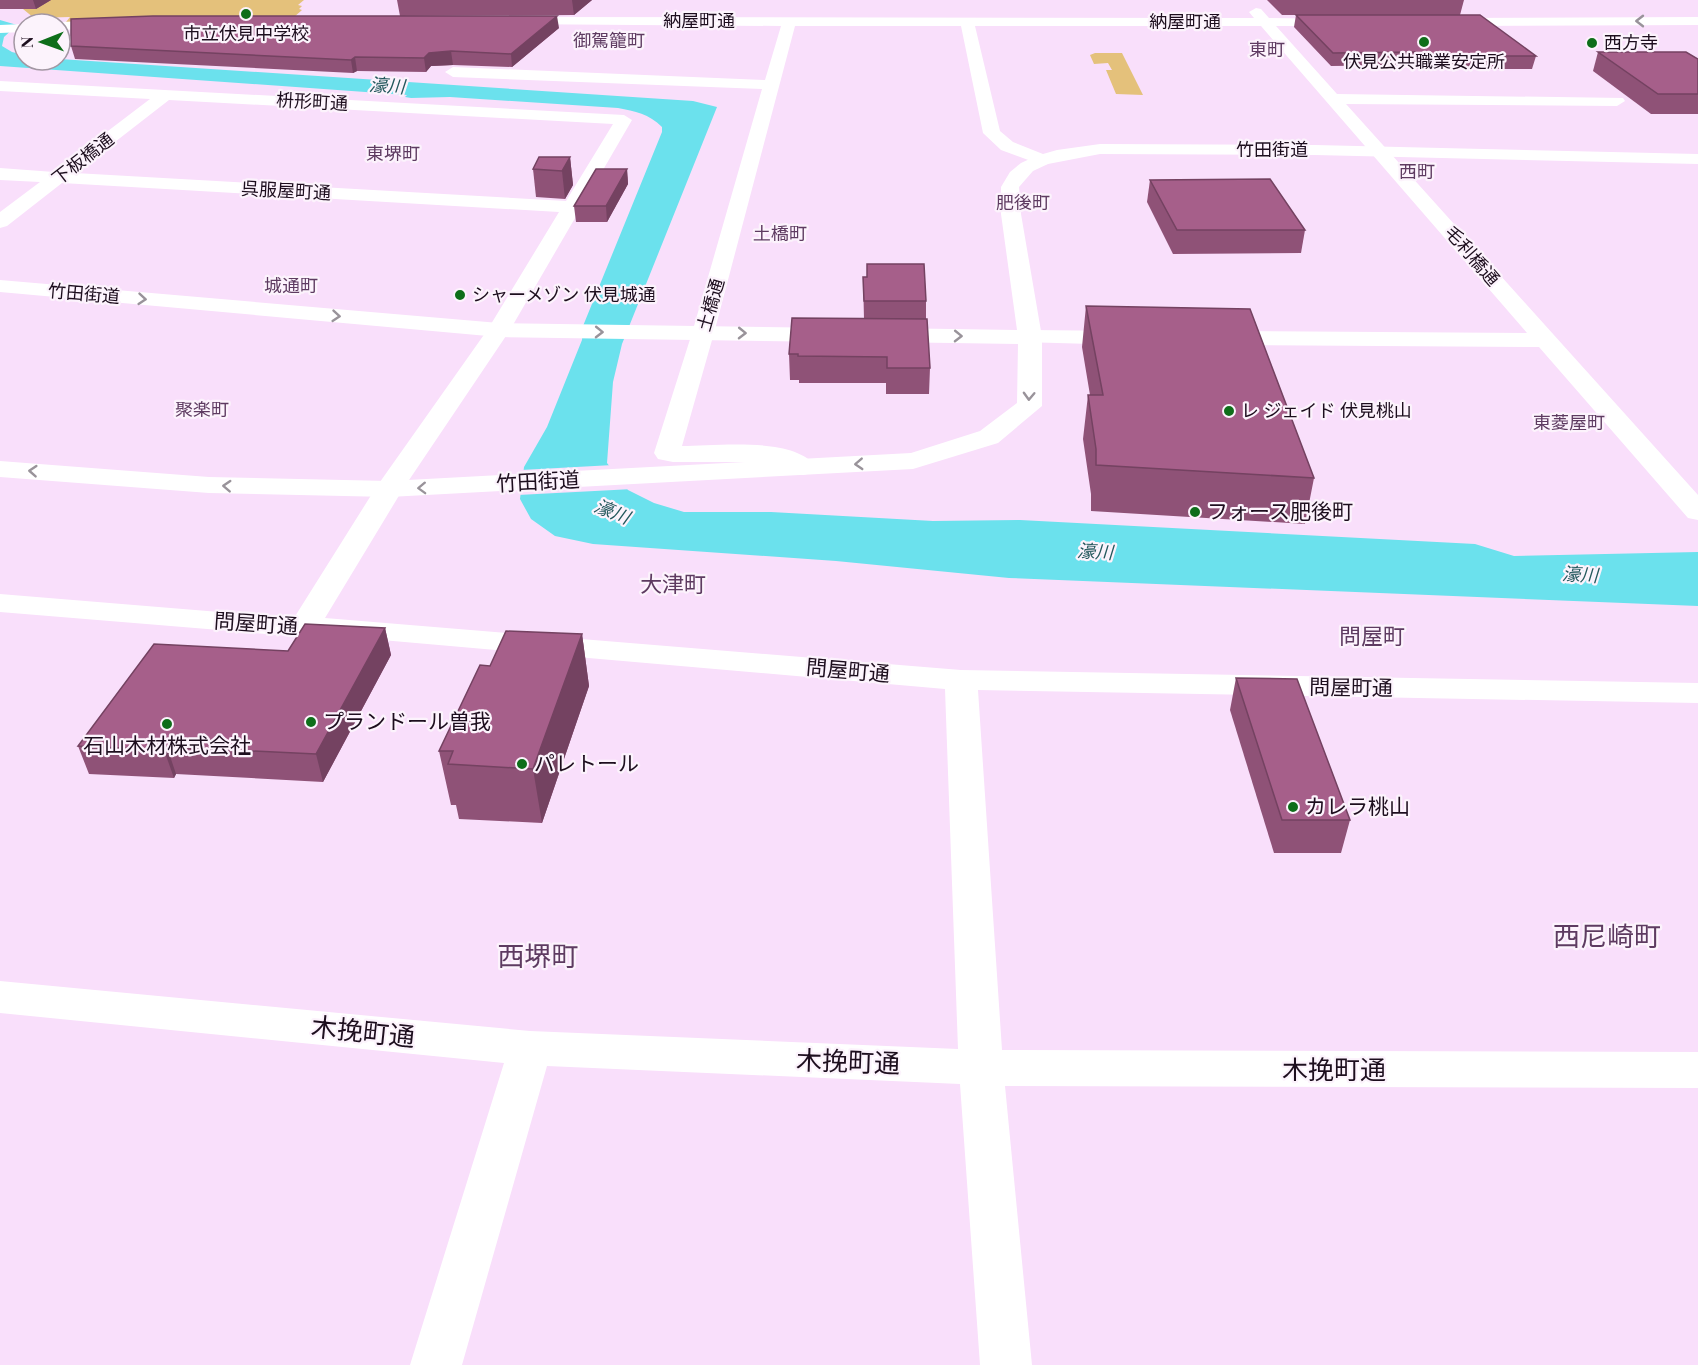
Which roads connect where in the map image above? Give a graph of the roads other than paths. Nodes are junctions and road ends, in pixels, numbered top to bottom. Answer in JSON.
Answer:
{"nodes":[{"id":1,"x":1245,"y":0,"type":"edge"},
{"id":2,"x":507,"y":8,"type":"dead end"},
{"id":3,"x":789,"y":21,"type":"junction"},
{"id":4,"x":967,"y":21,"type":"junction"},
{"id":5,"x":1698,"y":21,"type":"edge"},
{"id":6,"x":1266,"y":22,"type":"junction"},
{"id":7,"x":1359,"y":22,"type":"edge"},
{"id":8,"x":1428,"y":22,"type":"edge"},
{"id":9,"x":126,"y":23,"type":"edge"},
{"id":10,"x":72,"y":25,"type":"edge"},
{"id":11,"x":467,"y":55,"type":"edge"},
{"id":12,"x":772,"y":85,"type":"junction"},
{"id":13,"x":0,"y":86,"type":"edge"},
{"id":14,"x":165,"y":95,"type":"junction"},
{"id":15,"x":1334,"y":99,"type":"junction"},
{"id":16,"x":1617,"y":101,"type":"edge"},
{"id":17,"x":1381,"y":153,"type":"junction"},
{"id":18,"x":1698,"y":159,"type":"edge"},
{"id":19,"x":1042,"y":160,"type":"junction"},
{"id":20,"x":0,"y":174,"type":"edge"},
{"id":21,"x":58,"y":178,"type":"junction"},
{"id":22,"x":571,"y":207,"type":"junction"},
{"id":23,"x":0,"y":222,"type":"edge"},
{"id":24,"x":0,"y":286,"type":"edge"},
{"id":25,"x":499,"y":330,"type":"junction"},
{"id":26,"x":703,"y":333,"type":"junction"},
{"id":27,"x":1030,"y":338,"type":"junction"},
{"id":28,"x":1147,"y":338,"type":"edge"},
{"id":29,"x":1194,"y":338,"type":"edge"},
{"id":30,"x":1546,"y":340,"type":"junction"},
{"id":31,"x":803,"y":467,"type":"junction"},
{"id":32,"x":0,"y":469,"type":"edge"},
{"id":33,"x":389,"y":489,"type":"junction"},
{"id":34,"x":1698,"y":512,"type":"edge"},
{"id":35,"x":0,"y":603,"type":"edge"},
{"id":36,"x":303,"y":628,"type":"junction"},
{"id":37,"x":961,"y":680,"type":"junction"},
{"id":38,"x":1698,"y":693,"type":"edge"},
{"id":39,"x":0,"y":998,"type":"edge"},
{"id":40,"x":530,"y":1048,"type":"junction"},
{"id":41,"x":981,"y":1067,"type":"junction"},
{"id":42,"x":1698,"y":1070,"type":"edge"},
{"id":43,"x":436,"y":1365,"type":"edge"},
{"id":44,"x":1006,"y":1365,"type":"edge"}],
"edges":[{"from":1,"to":6,"type":"street","name":"毛利橋通"},
{"from":2,"to":3,"type":"street","name":"納屋町通"},
{"from":3,"to":4,"type":"street","name":"納屋町通"},
{"from":3,"to":12,"type":"street","name":"土橋通"},
{"from":4,"to":6,"type":"street","name":"納屋町通"},
{"from":4,"to":19,"type":"street"},
{"from":5,"to":8,"type":"street","one_way":true},
{"from":6,"to":7,"type":"street","name":"納屋町通"},
{"from":6,"to":15,"type":"street","name":"毛利橋通"},
{"from":9,"to":10,"type":"street"},
{"from":11,"to":12,"type":"street"},
{"from":12,"to":26,"type":"street","name":"土橋通"},
{"from":13,"to":14,"type":"street","name":"枡形町通"},
{"from":14,"to":21,"type":"street","name":"下板橋通"},
{"from":14,"to":22,"type":"street","name":"枡形町通"},
{"from":15,"to":16,"type":"street"},
{"from":15,"to":17,"type":"street","name":"毛利橋通"},
{"from":17,"to":18,"type":"street","name":"竹田街道"},
{"from":17,"to":19,"type":"street","name":"竹田街道"},
{"from":17,"to":30,"type":"street","name":"毛利橋通"},
{"from":19,"to":27,"type":"street","name":"竹田街道"},
{"from":20,"to":21,"type":"street","name":"呉服屋町通"},
{"from":21,"to":22,"type":"street","name":"呉服屋町通"},
{"from":21,"to":23,"type":"street","name":"下板橋通"},
{"from":22,"to":25,"type":"street"},
{"from":24,"to":25,"type":"street","name":"竹田街道","one_way":true},
{"from":25,"to":26,"type":"street","name":"竹田街道","one_way":true},
{"from":25,"to":33,"type":"street"},
{"from":26,"to":27,"type":"street","name":"竹田街道","one_way":true},
{"from":26,"to":31,"type":"street","name":"土橋通"},
{"from":27,"to":28,"type":"street"},
{"from":27,"to":31,"type":"street","name":"竹田街道","one_way":true},
{"from":29,"to":30,"type":"street"},
{"from":30,"to":34,"type":"street","name":"毛利橋通"},
{"from":31,"to":33,"type":"street","name":"竹田街道","one_way":true},
{"from":33,"to":32,"type":"street","name":"竹田街道","one_way":true},
{"from":33,"to":36,"type":"street"},
{"from":35,"to":36,"type":"street","name":"問屋町通"},
{"from":36,"to":37,"type":"street","name":"問屋町通"},
{"from":37,"to":38,"type":"street","name":"問屋町通"},
{"from":37,"to":41,"type":"street"},
{"from":39,"to":40,"type":"street","name":"木挽町通"},
{"from":40,"to":41,"type":"street","name":"木挽町通"},
{"from":40,"to":43,"type":"street"},
{"from":41,"to":42,"type":"street","name":"木挽町通"},
{"from":41,"to":44,"type":"street"}]}
